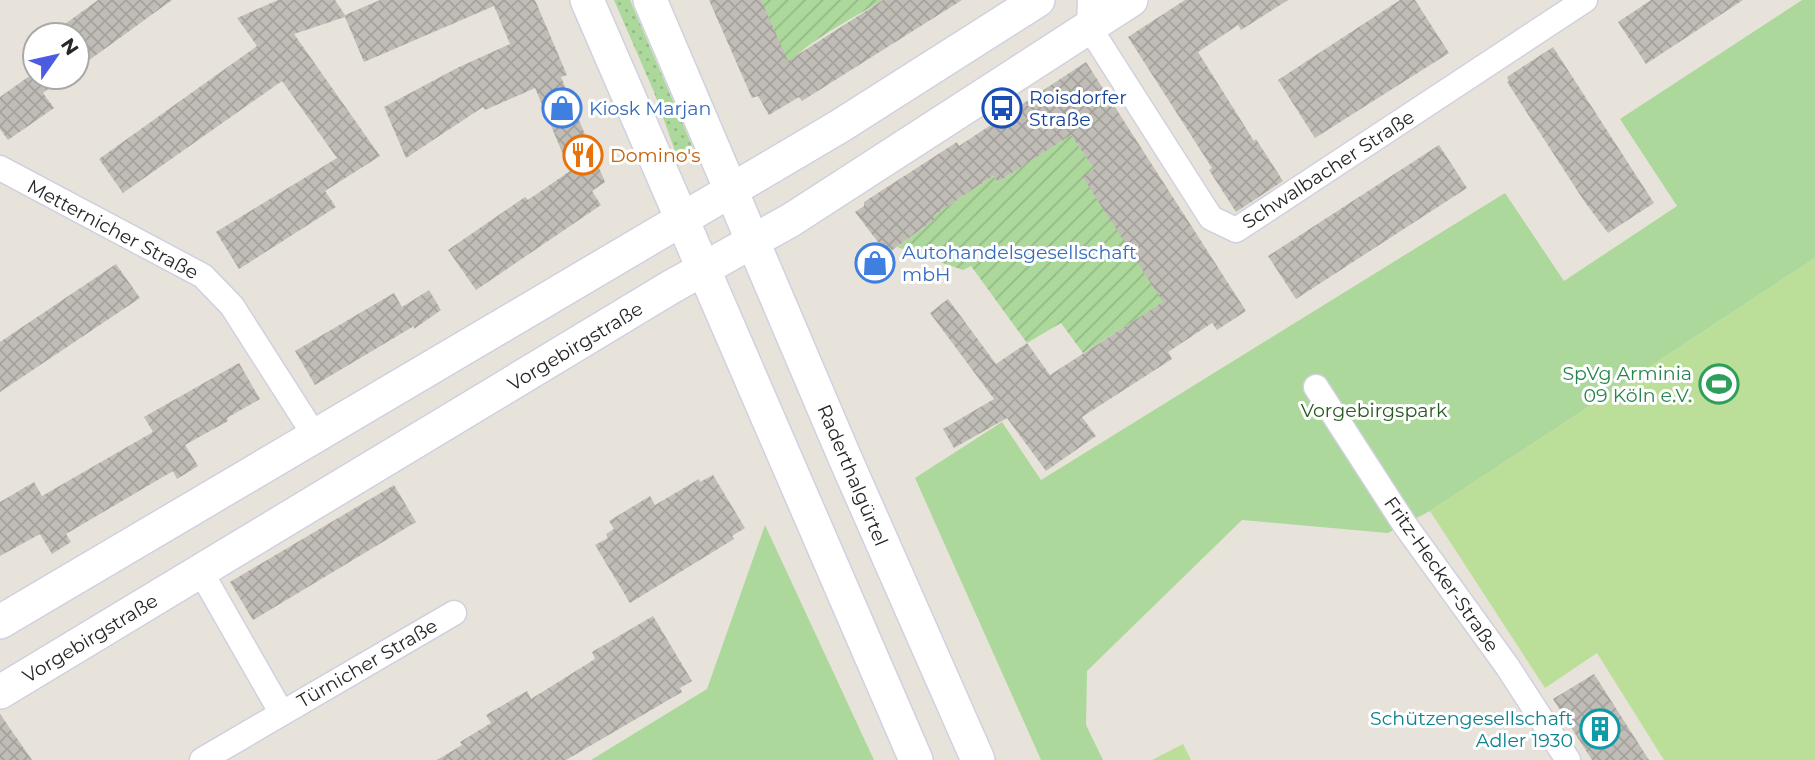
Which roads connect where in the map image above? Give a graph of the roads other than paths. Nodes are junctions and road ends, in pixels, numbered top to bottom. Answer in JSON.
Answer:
{"nodes":[{"id":1,"x":587,"y":0,"type":"edge"},
{"id":2,"x":650,"y":0,"type":"edge"},
{"id":3,"x":1038,"y":0,"type":"edge"},
{"id":4,"x":1131,"y":0,"type":"edge"},
{"id":5,"x":1585,"y":0,"type":"edge"},
{"id":6,"x":1090,"y":14,"type":"edge"},
{"id":7,"x":0,"y":168,"type":"edge"},
{"id":8,"x":731,"y":189,"type":"junction"},
{"id":9,"x":681,"y":219,"type":"junction"},
{"id":10,"x":753,"y":242,"type":"junction"},
{"id":11,"x":703,"y":269,"type":"junction"},
{"id":12,"x":1317,"y":387,"type":"dead end"},
{"id":13,"x":315,"y":436,"type":"junction"},
{"id":14,"x":201,"y":572,"type":"junction"},
{"id":15,"x":454,"y":613,"type":"dead end"},
{"id":16,"x":0,"y":622,"type":"edge"},
{"id":17,"x":5,"y":679,"type":"edge"},
{"id":18,"x":281,"y":712,"type":"junction"},
{"id":19,"x":202,"y":760,"type":"edge"},
{"id":20,"x":916,"y":760,"type":"edge"},
{"id":21,"x":978,"y":760,"type":"edge"},
{"id":22,"x":1568,"y":760,"type":"edge"}],
"edges":[{"from":1,"to":9,"type":"main road"},
{"from":2,"to":8,"type":"main road","name":"Raderthalgürtel"},
{"from":3,"to":8,"type":"main road"},
{"from":4,"to":6,"type":"main road","name":"Vorgebirgstraße"},
{"from":5,"to":6,"type":"street","name":"Schwalbacher Straße"},
{"from":6,"to":10,"type":"main road","name":"Vorgebirgstraße"},
{"from":7,"to":13,"type":"street","name":"Metternicher Straße"},
{"from":8,"to":9,"type":"main road"},
{"from":8,"to":10,"type":"main road","name":"Raderthalgürtel"},
{"from":9,"to":11,"type":"main road"},
{"from":9,"to":13,"type":"main road"},
{"from":10,"to":11,"type":"main road","name":"Vorgebirgstraße"},
{"from":10,"to":21,"type":"main road","name":"Raderthalgürtel"},
{"from":11,"to":14,"type":"main road","name":"Vorgebirgstraße"},
{"from":11,"to":20,"type":"main road"},
{"from":12,"to":22,"type":"street","name":"Fritz-Hecker-Straße"},
{"from":13,"to":16,"type":"main road"},
{"from":14,"to":17,"type":"main road","name":"Vorgebirgstraße"},
{"from":14,"to":18,"type":"street","name":"Türnicher Straße"},
{"from":15,"to":18,"type":"street","name":"Türnicher Straße"},
{"from":18,"to":19,"type":"street","name":"Türnicher Straße"}]}
